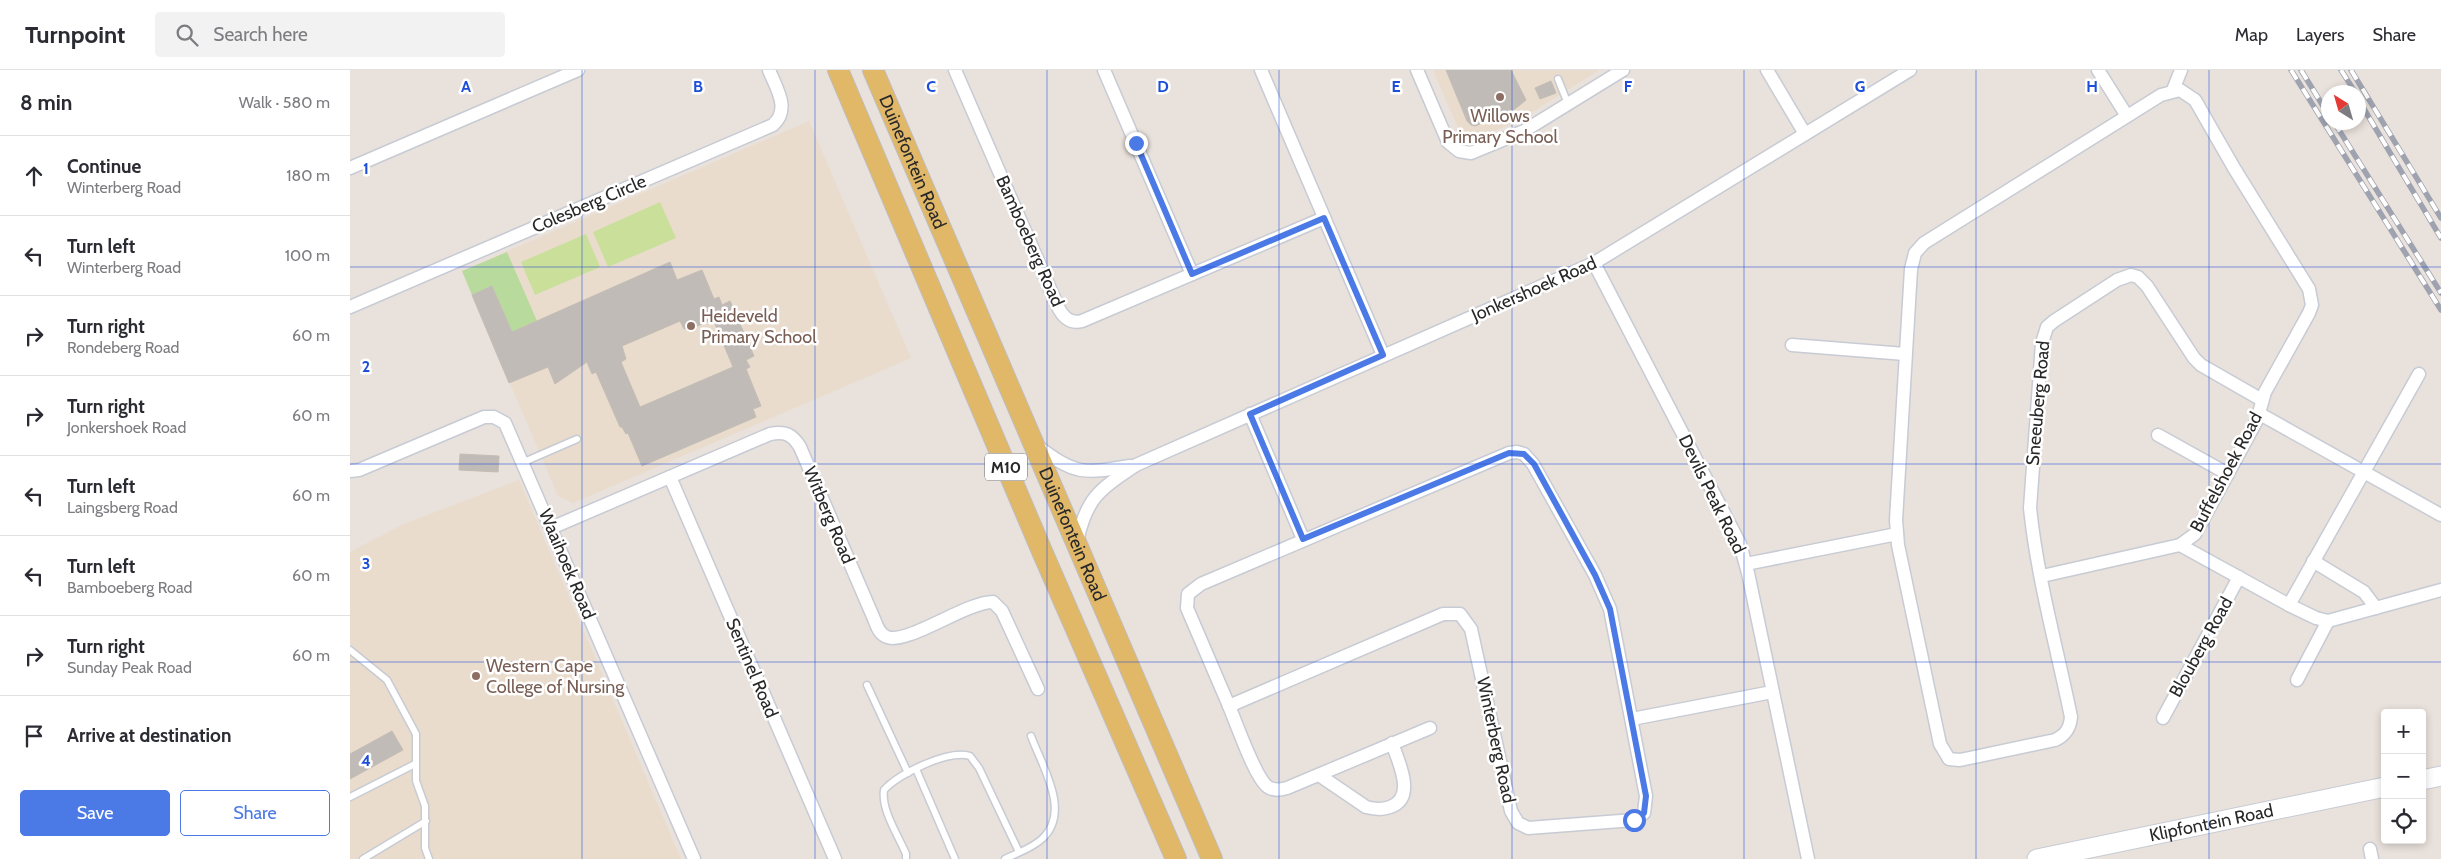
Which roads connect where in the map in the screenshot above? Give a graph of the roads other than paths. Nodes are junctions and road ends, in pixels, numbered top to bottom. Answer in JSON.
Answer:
{"nodes":[{"id":1,"x":578,"y":70,"type":"edge"},
{"id":2,"x":769,"y":70,"type":"edge"},
{"id":3,"x":838,"y":70,"type":"edge"},
{"id":4,"x":873,"y":70,"type":"edge"},
{"id":5,"x":955,"y":70,"type":"edge"},
{"id":6,"x":1104,"y":70,"type":"edge"},
{"id":7,"x":1261,"y":70,"type":"edge"},
{"id":8,"x":1417,"y":70,"type":"edge"},
{"id":9,"x":1623,"y":70,"type":"edge"},
{"id":10,"x":1767,"y":70,"type":"edge"},
{"id":11,"x":1910,"y":70,"type":"edge"},
{"id":12,"x":2098,"y":70,"type":"edge"},
{"id":13,"x":2181,"y":70,"type":"edge"},
{"id":14,"x":1558,"y":79,"type":"dead end"},
{"id":15,"x":2173,"y":90,"type":"junction"},
{"id":16,"x":1568,"y":104,"type":"junction"},
{"id":17,"x":2127,"y":116,"type":"junction"},
{"id":18,"x":1805,"y":134,"type":"junction"},
{"id":19,"x":350,"y":168,"type":"edge"},
{"id":20,"x":1324,"y":218,"type":"junction"},
{"id":21,"x":1594,"y":263,"type":"junction"},
{"id":22,"x":1192,"y":274,"type":"junction"},
{"id":23,"x":350,"y":307,"type":"edge"},
{"id":24,"x":1792,"y":345,"type":"dead end"},
{"id":25,"x":1905,"y":354,"type":"junction"},
{"id":26,"x":1383,"y":355,"type":"junction"},
{"id":27,"x":2419,"y":374,"type":"dead end"},
{"id":28,"x":2262,"y":400,"type":"junction"},
{"id":29,"x":1250,"y":414,"type":"junction"},
{"id":30,"x":2260,"y":414,"type":"junction"},
{"id":31,"x":2158,"y":435,"type":"dead end"},
{"id":32,"x":577,"y":439,"type":"dead end"},
{"id":33,"x":1034,"y":443,"type":"junction"},
{"id":34,"x":524,"y":462,"type":"junction"},
{"id":35,"x":1136,"y":465,"type":"junction"},
{"id":36,"x":350,"y":471,"type":"edge"},
{"id":37,"x":2364,"y":471,"type":"junction"},
{"id":38,"x":2228,"y":474,"type":"junction"},
{"id":39,"x":670,"y":477,"type":"junction"},
{"id":40,"x":2441,"y":515,"type":"edge"},
{"id":41,"x":551,"y":528,"type":"junction"},
{"id":42,"x":1897,"y":534,"type":"junction"},
{"id":43,"x":1303,"y":539,"type":"junction"},
{"id":44,"x":1076,"y":541,"type":"junction"},
{"id":45,"x":2180,"y":545,"type":"junction"},
{"id":46,"x":2313,"y":562,"type":"junction"},
{"id":47,"x":1746,"y":564,"type":"junction"},
{"id":48,"x":2042,"y":576,"type":"junction"},
{"id":49,"x":2240,"y":577,"type":"junction"},
{"id":50,"x":2441,"y":590,"type":"edge"},
{"id":51,"x":2289,"y":605,"type":"junction"},
{"id":52,"x":2376,"y":608,"type":"junction"},
{"id":53,"x":2328,"y":621,"type":"junction"},
{"id":54,"x":350,"y":650,"type":"edge"},
{"id":55,"x":2297,"y":680,"type":"dead end"},
{"id":56,"x":867,"y":685,"type":"dead end"},
{"id":57,"x":1038,"y":689,"type":"dead end"},
{"id":58,"x":1772,"y":692,"type":"junction"},
{"id":59,"x":1229,"y":706,"type":"junction"},
{"id":60,"x":2163,"y":718,"type":"dead end"},
{"id":61,"x":1632,"y":719,"type":"junction"},
{"id":62,"x":1430,"y":728,"type":"dead end"},
{"id":63,"x":1031,"y":736,"type":"dead end"},
{"id":64,"x":1392,"y":744,"type":"junction"},
{"id":65,"x":415,"y":764,"type":"junction"},
{"id":66,"x":916,"y":769,"type":"junction"},
{"id":67,"x":908,"y":772,"type":"junction"},
{"id":68,"x":1319,"y":774,"type":"junction"},
{"id":69,"x":2441,"y":776,"type":"edge"},
{"id":70,"x":2426,"y":779,"type":"edge"},
{"id":71,"x":2381,"y":788,"type":"edge"},
{"id":72,"x":350,"y":797,"type":"edge"},
{"id":73,"x":426,"y":821,"type":"junction"},
{"id":74,"x":1019,"y":852,"type":"junction"},
{"id":75,"x":363,"y":859,"type":"edge"},
{"id":76,"x":429,"y":859,"type":"edge"},
{"id":77,"x":694,"y":859,"type":"edge"},
{"id":78,"x":835,"y":859,"type":"edge"},
{"id":79,"x":906,"y":859,"type":"edge"},
{"id":80,"x":955,"y":859,"type":"edge"},
{"id":81,"x":1005,"y":859,"type":"edge"},
{"id":82,"x":1176,"y":859,"type":"edge"},
{"id":83,"x":1212,"y":859,"type":"edge"},
{"id":84,"x":1808,"y":859,"type":"edge"},
{"id":85,"x":2037,"y":859,"type":"edge"}],
"edges":[{"from":1,"to":19,"type":"street"},
{"from":2,"to":23,"type":"street","name":"Colesberg Circle"},
{"from":3,"to":82,"type":"main road","name":"Duinefontein Road","number":"M10"},
{"from":4,"to":33,"type":"main road","name":"Duinefontein Road","number":"M10"},
{"from":5,"to":22,"type":"street","name":"Bamboeberg Road"},
{"from":6,"to":22,"type":"street"},
{"from":7,"to":20,"type":"street"},
{"from":8,"to":16,"type":"street"},
{"from":9,"to":16,"type":"street"},
{"from":10,"to":18,"type":"street"},
{"from":11,"to":18,"type":"street","name":"Jonkershoek Road"},
{"from":12,"to":17,"type":"street"},
{"from":13,"to":15,"type":"street"},
{"from":14,"to":16,"type":"lane"},
{"from":15,"to":17,"type":"street","name":"Sneeuberg Road"},
{"from":15,"to":28,"type":"street"},
{"from":17,"to":25,"type":"street","name":"Sneeuberg Road"},
{"from":18,"to":21,"type":"street","name":"Jonkershoek Road"},
{"from":20,"to":22,"type":"street","name":"Bamboeberg Road"},
{"from":20,"to":26,"type":"street"},
{"from":21,"to":26,"type":"street","name":"Jonkershoek Road"},
{"from":21,"to":47,"type":"street","name":"Devils Peak Road"},
{"from":24,"to":25,"type":"street"},
{"from":25,"to":42,"type":"street","name":"Sneeuberg Road"},
{"from":26,"to":29,"type":"street","name":"Jonkershoek Road"},
{"from":27,"to":37,"type":"street"},
{"from":28,"to":30,"type":"street","name":"Buffelshoek Road"},
{"from":28,"to":48,"type":"street","name":"Sneeuberg Road"},
{"from":29,"to":35,"type":"street","name":"Jonkershoek Road"},
{"from":29,"to":43,"type":"street"},
{"from":30,"to":37,"type":"street"},
{"from":30,"to":38,"type":"street","name":"Buffelshoek Road"},
{"from":31,"to":38,"type":"street"},
{"from":32,"to":34,"type":"lane"},
{"from":33,"to":35,"type":"street","name":"Jonkershoek Road"},
{"from":33,"to":44,"type":"main road","name":"Duinefontein Road","number":"M10"},
{"from":34,"to":36,"type":"street","name":"Waaihoek Road"},
{"from":34,"to":41,"type":"street","name":"Waaihoek Road"},
{"from":35,"to":44,"type":"street","name":"Jonkershoek Road"},
{"from":37,"to":40,"type":"street"},
{"from":37,"to":46,"type":"street"},
{"from":38,"to":45,"type":"street","name":"Buffelshoek Road"},
{"from":39,"to":41,"type":"street","name":"Witberg Road"},
{"from":39,"to":57,"type":"street","name":"Witberg Road"},
{"from":39,"to":78,"type":"street","name":"Sentinel Road"},
{"from":41,"to":77,"type":"street","name":"Waaihoek Road"},
{"from":42,"to":47,"type":"street"},
{"from":42,"to":48,"type":"street","name":"Sneeuberg Road"},
{"from":43,"to":59,"type":"street","name":"Winterberg Road"},
{"from":43,"to":61,"type":"street","name":"Winterberg Road"},
{"from":44,"to":83,"type":"main road","name":"Duinefontein Road","number":"M10"},
{"from":45,"to":48,"type":"street","name":"Buffelshoek Road"},
{"from":45,"to":49,"type":"street"},
{"from":46,"to":51,"type":"street"},
{"from":46,"to":52,"type":"street"},
{"from":47,"to":58,"type":"street","name":"Devils Peak Road"},
{"from":49,"to":51,"type":"street"},
{"from":49,"to":60,"type":"street","name":"Blouberg Road"},
{"from":50,"to":52,"type":"street"},
{"from":51,"to":53,"type":"street"},
{"from":52,"to":53,"type":"street"},
{"from":53,"to":55,"type":"street"},
{"from":54,"to":65,"type":"lane"},
{"from":56,"to":67,"type":"lane"},
{"from":58,"to":61,"type":"street"},
{"from":58,"to":84,"type":"street","name":"Devils Peak Road"},
{"from":59,"to":61,"type":"street","name":"Winterberg Road"},
{"from":59,"to":68,"type":"street"},
{"from":62,"to":64,"type":"street"},
{"from":63,"to":74,"type":"lane"},
{"from":64,"to":68,"type":"street"},
{"from":64,"to":68,"type":"street"},
{"from":65,"to":72,"type":"lane"},
{"from":65,"to":73,"type":"lane"},
{"from":66,"to":67,"type":"lane"},
{"from":66,"to":74,"type":"lane"},
{"from":66,"to":80,"type":"lane"},
{"from":67,"to":79,"type":"lane"},
{"from":69,"to":70,"type":"main road"},
{"from":71,"to":85,"type":"main road","name":"Klipfontein Road"},
{"from":73,"to":75,"type":"lane"},
{"from":73,"to":76,"type":"lane"},
{"from":74,"to":81,"type":"lane"}]}
